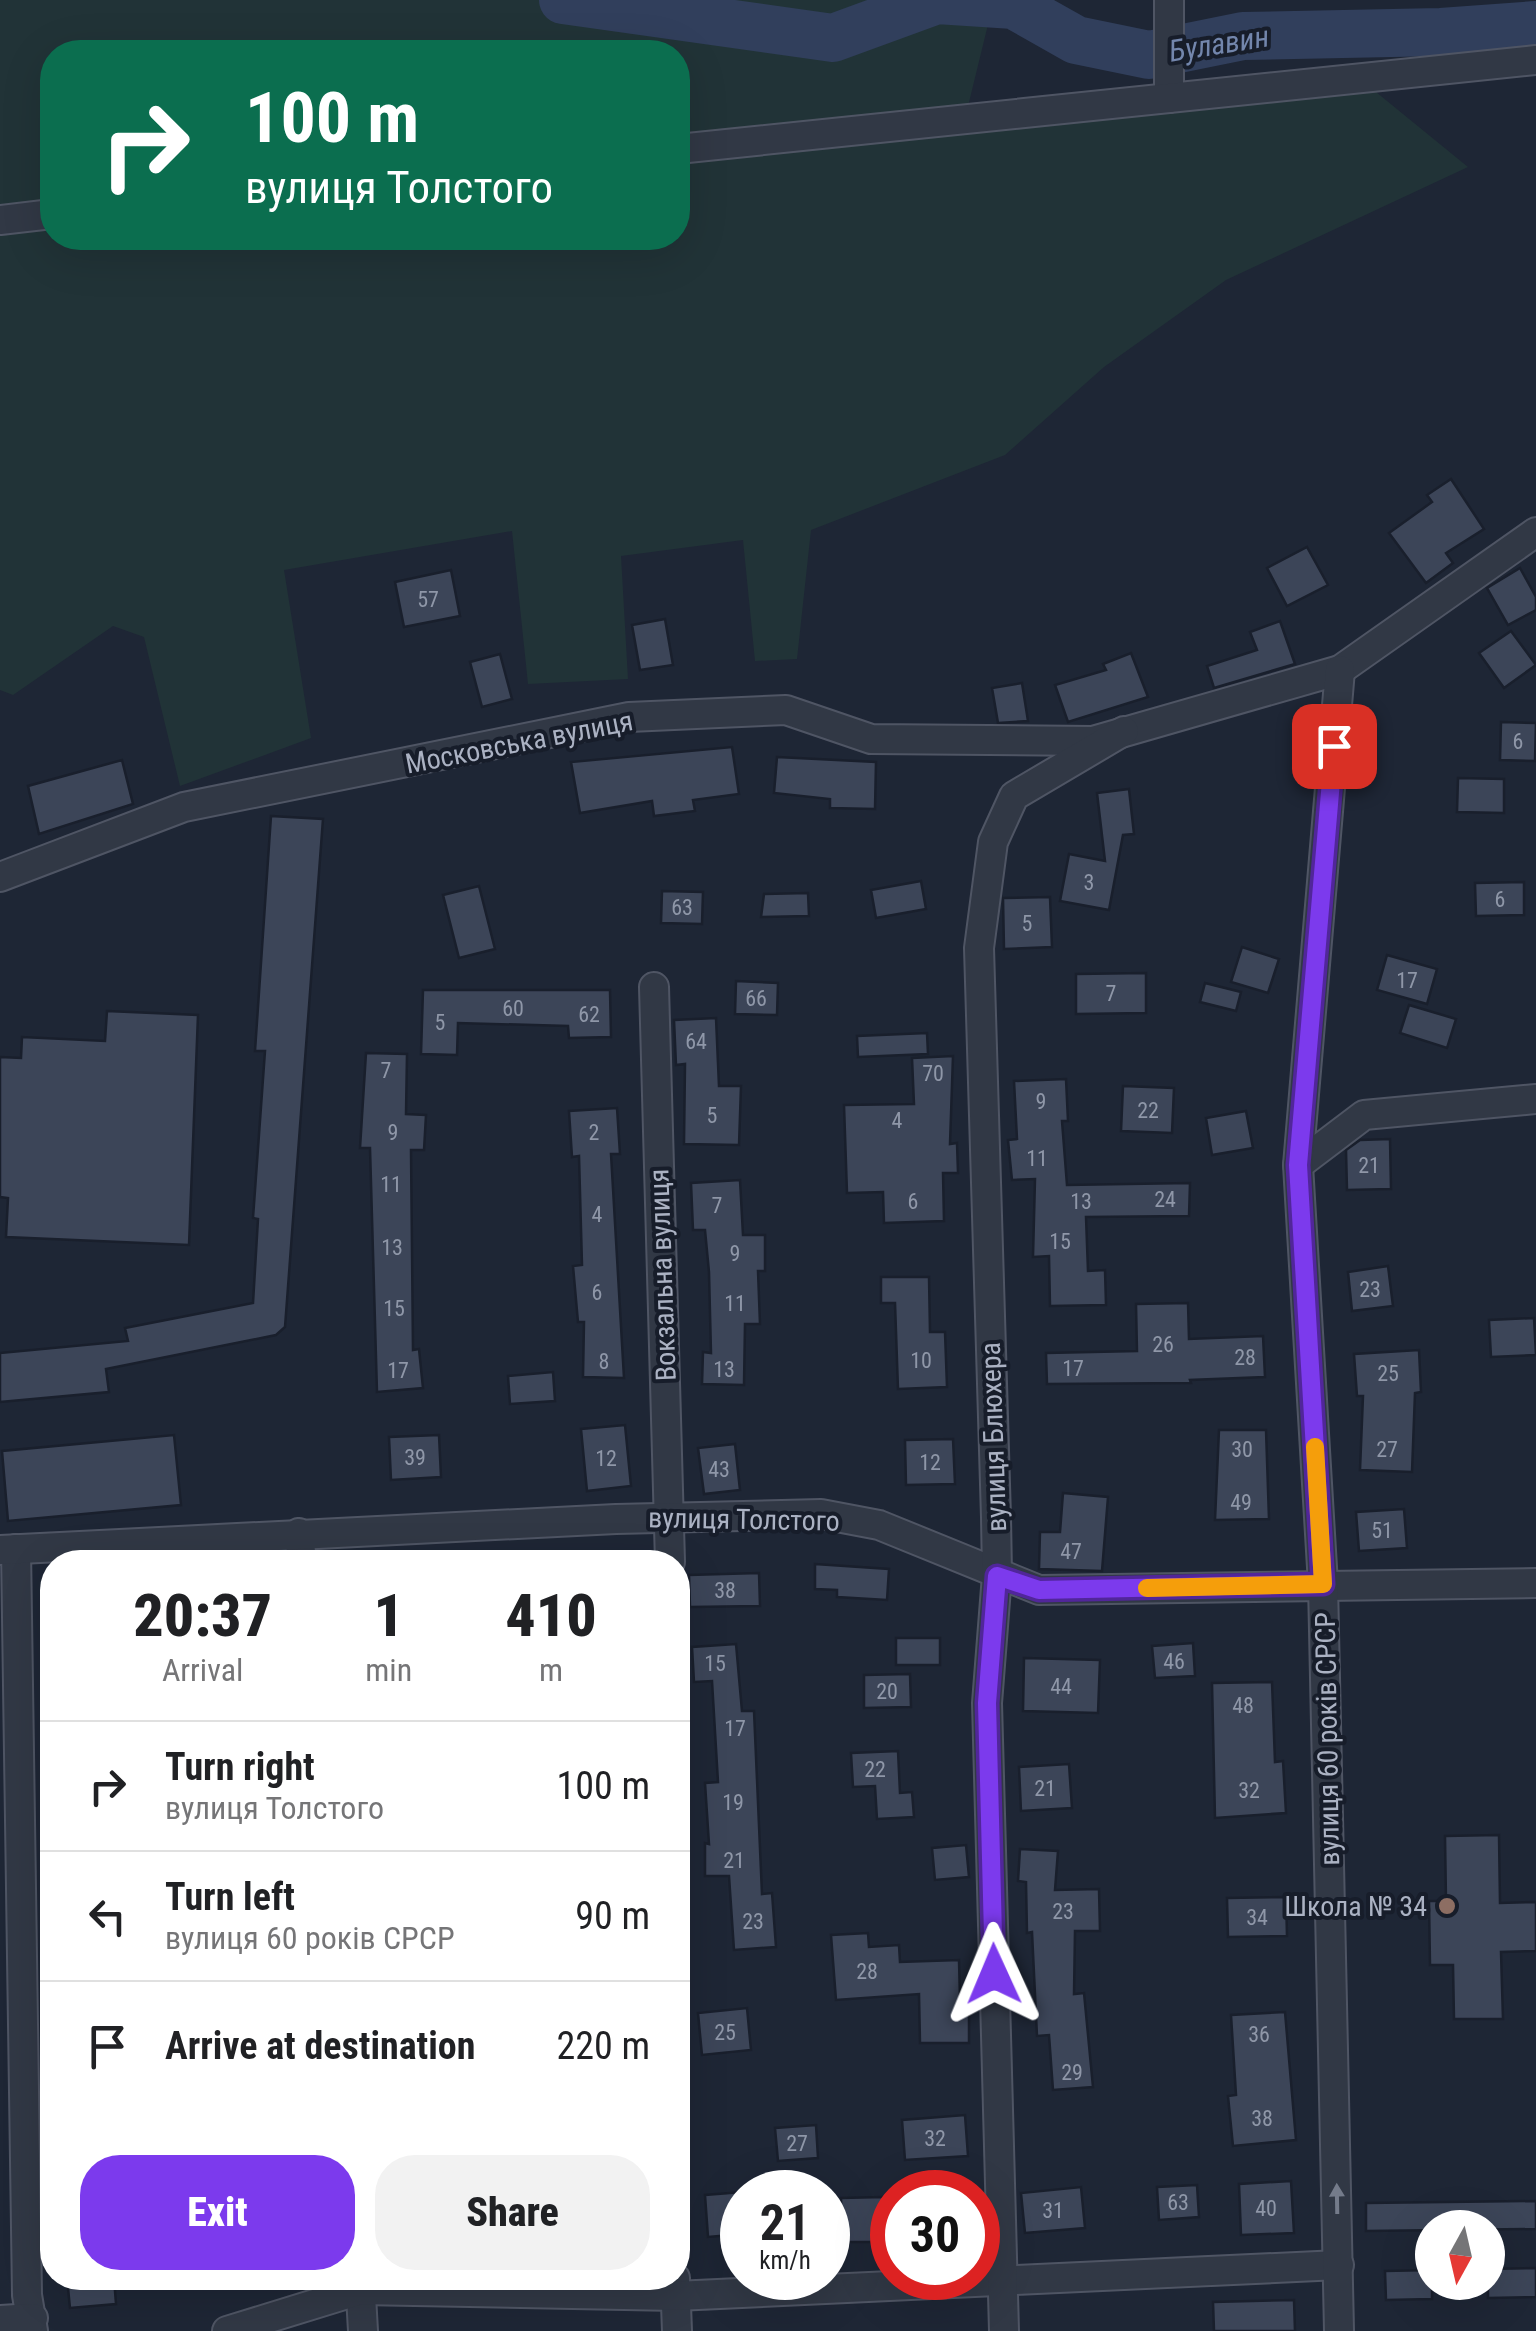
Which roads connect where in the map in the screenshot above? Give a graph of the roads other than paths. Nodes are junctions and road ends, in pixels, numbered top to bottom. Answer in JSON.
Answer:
{"nodes":[{"id":1,"x":1169,"y":6,"type":"edge"},
{"id":2,"x":1536,"y":60,"type":"edge"},
{"id":3,"x":1169,"y":87,"type":"junction"},
{"id":4,"x":690,"y":147,"type":"edge"},
{"id":5,"x":40,"y":215,"type":"edge"},
{"id":6,"x":0,"y":220,"type":"edge"},
{"id":7,"x":1536,"y":532,"type":"edge"},
{"id":8,"x":1340,"y":670,"type":"junction"},
{"id":9,"x":1124,"y":732,"type":"junction"},
{"id":10,"x":0,"y":877,"type":"edge"},
{"id":11,"x":654,"y":988,"type":"dead end"},
{"id":12,"x":1536,"y":1099,"type":"edge"},
{"id":13,"x":1298,"y":1165,"type":"junction"},
{"id":14,"x":670,"y":1517,"type":"junction"},
{"id":15,"x":299,"y":1533,"type":"junction"},
{"id":16,"x":8,"y":1549,"type":"edge"},
{"id":17,"x":301,"y":1550,"type":"edge"},
{"id":18,"x":670,"y":1550,"type":"edge"},
{"id":19,"x":997,"y":1576,"type":"junction"},
{"id":20,"x":1536,"y":1582,"type":"edge"},
{"id":21,"x":1323,"y":1584,"type":"junction"},
{"id":22,"x":1339,"y":2264,"type":"junction"},
{"id":23,"x":1002,"y":2283,"type":"junction"},
{"id":24,"x":690,"y":2287,"type":"edge"},
{"id":25,"x":343,"y":2290,"type":"edge"},
{"id":26,"x":360,"y":2290,"type":"edge"},
{"id":27,"x":676,"y":2290,"type":"edge"},
{"id":28,"x":0,"y":2320,"type":"edge"},
{"id":29,"x":33,"y":2324,"type":"edge"},
{"id":30,"x":226,"y":2331,"type":"edge"},
{"id":31,"x":363,"y":2331,"type":"edge"},
{"id":32,"x":677,"y":2331,"type":"edge"},
{"id":33,"x":1004,"y":2331,"type":"edge"},
{"id":34,"x":1339,"y":2331,"type":"edge"}],
"edges":[{"from":1,"to":3,"type":"street"},
{"from":2,"to":3,"type":"street"},
{"from":3,"to":4,"type":"street"},
{"from":5,"to":6,"type":"street"},
{"from":7,"to":8,"type":"street","name":"Московська вулиця"},
{"from":8,"to":9,"type":"street","name":"Московська вулиця"},
{"from":8,"to":13,"type":"street","name":"вулиця 60 років СРСР"},
{"from":9,"to":10,"type":"street","name":"Московська вулиця"},
{"from":9,"to":19,"type":"street","name":"вулиця Блюхера"},
{"from":11,"to":14,"type":"street","name":"Вокзальна вулиця"},
{"from":12,"to":13,"type":"street"},
{"from":13,"to":21,"type":"street","name":"вулиця 60 років СРСР"},
{"from":14,"to":15,"type":"street","name":"вулиця Толстого"},
{"from":14,"to":18,"type":"street","name":"Вокзальна вулиця"},
{"from":14,"to":19,"type":"street","name":"вулиця Толстого"},
{"from":15,"to":16,"type":"street","name":"вулиця Толстого"},
{"from":15,"to":17,"type":"street"},
{"from":16,"to":29,"type":"street"},
{"from":19,"to":21,"type":"street","name":"вулиця Толстого"},
{"from":19,"to":23,"type":"street","name":"вулиця Блюхера"},
{"from":20,"to":21,"type":"street","name":"вулиця Толстого"},
{"from":22,"to":21,"type":"street","name":"вулиця 60 років СРСР","one_way":true},
{"from":22,"to":23,"type":"street"},
{"from":22,"to":34,"type":"street","name":"вулиця 60 років СРСР"},
{"from":23,"to":24,"type":"street"},
{"from":23,"to":33,"type":"street","name":"вулиця Блюхера"},
{"from":25,"to":30,"type":"street"},
{"from":26,"to":31,"type":"street"},
{"from":27,"to":32,"type":"street"},
{"from":28,"to":29,"type":"street"}]}
